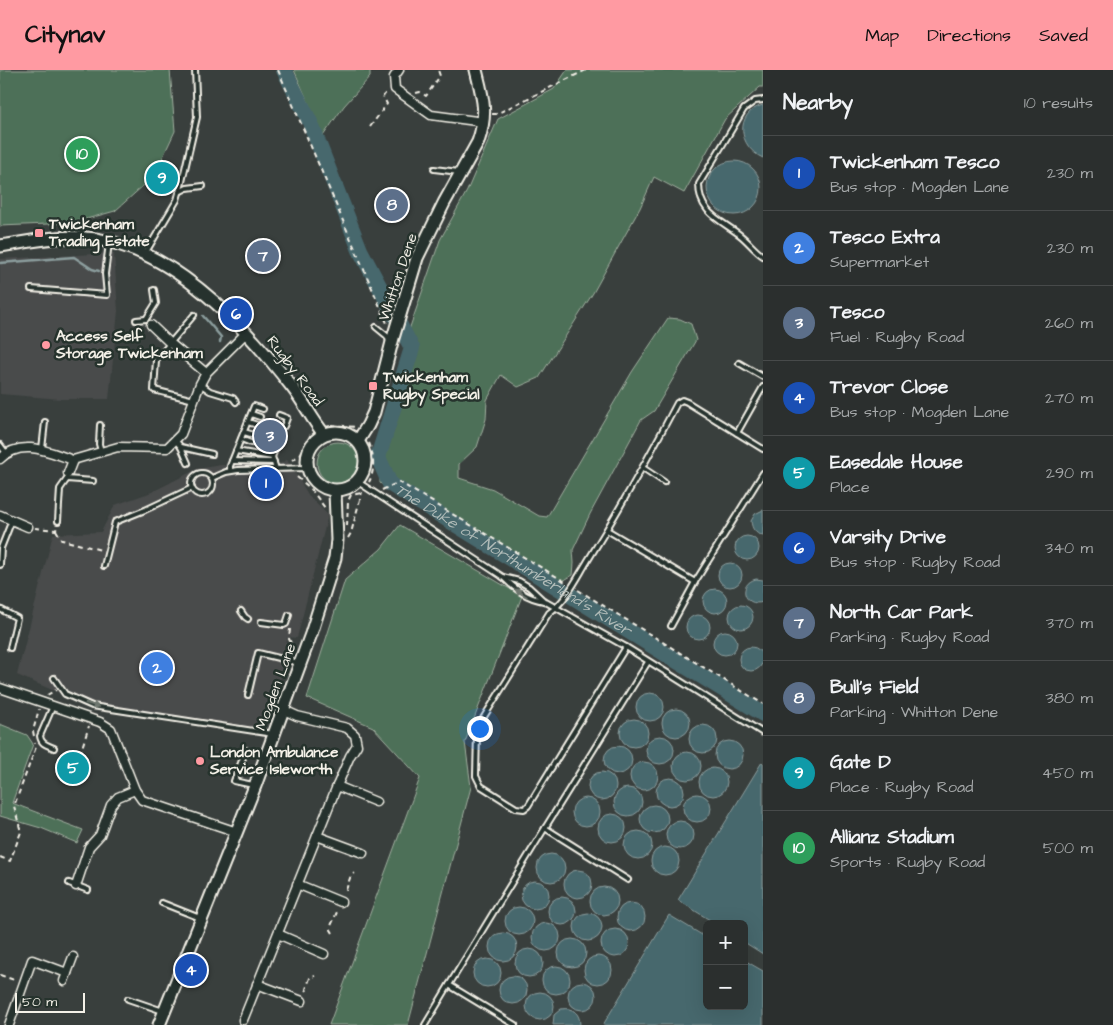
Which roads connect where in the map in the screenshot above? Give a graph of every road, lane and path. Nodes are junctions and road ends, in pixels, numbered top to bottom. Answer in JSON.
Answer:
{"nodes":[{"id":1,"x":195,"y":70,"type":"edge"},
{"id":2,"x":278,"y":70,"type":"edge"},
{"id":3,"x":399,"y":70,"type":"edge"},
{"id":4,"x":438,"y":70,"type":"edge"},
{"id":5,"x":476,"y":70,"type":"edge"},
{"id":6,"x":586,"y":70,"type":"edge"},
{"id":7,"x":395,"y":86,"type":"junction"},
{"id":8,"x":410,"y":100,"type":"junction"},
{"id":9,"x":763,"y":100,"type":"edge"},
{"id":10,"x":496,"y":114,"type":"dead end"},
{"id":11,"x":484,"y":122,"type":"junction"},
{"id":12,"x":370,"y":127,"type":"dead end"},
{"id":13,"x":434,"y":170,"type":"dead end"},
{"id":14,"x":461,"y":172,"type":"junction"},
{"id":15,"x":203,"y":186,"type":"dead end"},
{"id":16,"x":179,"y":192,"type":"junction"},
{"id":17,"x":110,"y":241,"type":"junction"},
{"id":18,"x":0,"y":246,"type":"edge"},
{"id":19,"x":145,"y":254,"type":"junction"},
{"id":20,"x":763,"y":256,"type":"edge"},
{"id":21,"x":31,"y":289,"type":"dead end"},
{"id":22,"x":154,"y":290,"type":"dead end"},
{"id":23,"x":194,"y":315,"type":"dead end"},
{"id":24,"x":136,"y":320,"type":"dead end"},
{"id":25,"x":148,"y":322,"type":"junction"},
{"id":26,"x":376,"y":327,"type":"dead end"},
{"id":27,"x":246,"y":333,"type":"junction"},
{"id":28,"x":392,"y":342,"type":"junction"},
{"id":29,"x":170,"y":343,"type":"junction"},
{"id":30,"x":739,"y":364,"type":"dead end"},
{"id":31,"x":206,"y":372,"type":"junction"},
{"id":32,"x":763,"y":377,"type":"edge"},
{"id":33,"x":200,"y":384,"type":"junction"},
{"id":34,"x":763,"y":387,"type":"edge"},
{"id":35,"x":194,"y":400,"type":"junction"},
{"id":36,"x":236,"y":402,"type":"dead end"},
{"id":37,"x":263,"y":410,"type":"dead end"},
{"id":38,"x":251,"y":414,"type":"junction"},
{"id":39,"x":280,"y":415,"type":"dead end"},
{"id":40,"x":260,"y":417,"type":"dead end"},
{"id":41,"x":278,"y":421,"type":"dead end"},
{"id":42,"x":44,"y":422,"type":"dead end"},
{"id":43,"x":248,"y":422,"type":"junction"},
{"id":44,"x":100,"y":425,"type":"dead end"},
{"id":45,"x":258,"y":425,"type":"dead end"},
{"id":46,"x":356,"y":427,"type":"dead end"},
{"id":47,"x":327,"y":430,"type":"junction"},
{"id":48,"x":244,"y":432,"type":"junction"},
{"id":49,"x":312,"y":432,"type":"dead end"},
{"id":50,"x":737,"y":432,"type":"junction"},
{"id":51,"x":254,"y":435,"type":"dead end"},
{"id":52,"x":241,"y":439,"type":"junction"},
{"id":53,"x":175,"y":440,"type":"junction"},
{"id":54,"x":358,"y":440,"type":"junction"},
{"id":55,"x":272,"y":442,"type":"dead end"},
{"id":56,"x":251,"y":443,"type":"dead end"},
{"id":57,"x":0,"y":445,"type":"edge"},
{"id":58,"x":181,"y":447,"type":"junction"},
{"id":59,"x":763,"y":448,"type":"edge"},
{"id":60,"x":42,"y":449,"type":"junction"},
{"id":61,"x":102,"y":451,"type":"junction"},
{"id":62,"x":236,"y":451,"type":"junction"},
{"id":63,"x":6,"y":453,"type":"junction"},
{"id":64,"x":212,"y":454,"type":"dead end"},
{"id":65,"x":0,"y":459,"type":"edge"},
{"id":66,"x":73,"y":460,"type":"junction"},
{"id":67,"x":273,"y":460,"type":"junction"},
{"id":68,"x":292,"y":460,"type":"dead end"},
{"id":69,"x":232,"y":461,"type":"junction"},
{"id":70,"x":188,"y":463,"type":"dead end"},
{"id":71,"x":308,"y":468,"type":"junction"},
{"id":72,"x":643,"y":468,"type":"junction"},
{"id":73,"x":276,"y":469,"type":"junction"},
{"id":74,"x":230,"y":471,"type":"junction"},
{"id":75,"x":763,"y":473,"type":"edge"},
{"id":76,"x":67,"y":476,"type":"junction"},
{"id":77,"x":296,"y":477,"type":"dead end"},
{"id":78,"x":212,"y":478,"type":"junction"},
{"id":79,"x":93,"y":481,"type":"dead end"},
{"id":80,"x":664,"y":482,"type":"dead end"},
{"id":81,"x":360,"y":487,"type":"junction"},
{"id":82,"x":192,"y":488,"type":"junction"},
{"id":83,"x":386,"y":489,"type":"dead end"},
{"id":84,"x":335,"y":492,"type":"junction"},
{"id":85,"x":325,"y":508,"type":"dead end"},
{"id":86,"x":0,"y":515,"type":"edge"},
{"id":87,"x":12,"y":520,"type":"junction"},
{"id":88,"x":58,"y":521,"type":"joint"},
{"id":89,"x":28,"y":527,"type":"joint"},
{"id":90,"x":347,"y":527,"type":"dead end"},
{"id":91,"x":56,"y":530,"type":"junction"},
{"id":92,"x":607,"y":530,"type":"junction"},
{"id":93,"x":347,"y":535,"type":"dead end"},
{"id":94,"x":107,"y":552,"type":"junction"},
{"id":95,"x":0,"y":566,"type":"edge"},
{"id":96,"x":104,"y":566,"type":"dead end"},
{"id":97,"x":503,"y":577,"type":"junction"},
{"id":98,"x":695,"y":582,"type":"junction"},
{"id":99,"x":571,"y":588,"type":"junction"},
{"id":100,"x":544,"y":601,"type":"junction"},
{"id":101,"x":556,"y":608,"type":"junction"},
{"id":102,"x":0,"y":609,"type":"edge"},
{"id":103,"x":240,"y":611,"type":"dead end"},
{"id":104,"x":289,"y":615,"type":"dead end"},
{"id":105,"x":248,"y":619,"type":"dead end"},
{"id":106,"x":262,"y":622,"type":"dead end"},
{"id":107,"x":286,"y":624,"type":"junction"},
{"id":108,"x":672,"y":626,"type":"dead end"},
{"id":109,"x":626,"y":647,"type":"junction"},
{"id":110,"x":10,"y":648,"type":"dead end"},
{"id":111,"x":295,"y":662,"type":"junction"},
{"id":112,"x":648,"y":662,"type":"junction"},
{"id":113,"x":54,"y":678,"type":"dead end"},
{"id":114,"x":60,"y":687,"type":"junction"},
{"id":115,"x":0,"y":688,"type":"edge"},
{"id":116,"x":248,"y":695,"type":"dead end"},
{"id":117,"x":40,"y":701,"type":"junction"},
{"id":118,"x":763,"y":704,"type":"edge"},
{"id":119,"x":53,"y":706,"type":"junction"},
{"id":120,"x":284,"y":710,"type":"junction"},
{"id":121,"x":91,"y":720,"type":"junction"},
{"id":122,"x":763,"y":732,"type":"edge"},
{"id":123,"x":274,"y":735,"type":"junction"},
{"id":124,"x":54,"y":748,"type":"dead end"},
{"id":125,"x":246,"y":750,"type":"dead end"},
{"id":126,"x":80,"y":754,"type":"dead end"},
{"id":127,"x":255,"y":786,"type":"junction"},
{"id":128,"x":337,"y":786,"type":"junction"},
{"id":129,"x":135,"y":790,"type":"junction"},
{"id":130,"x":376,"y":802,"type":"dead end"},
{"id":131,"x":545,"y":828,"type":"junction"},
{"id":132,"x":237,"y":832,"type":"junction"},
{"id":133,"x":317,"y":836,"type":"junction"},
{"id":134,"x":363,"y":853,"type":"dead end"},
{"id":135,"x":0,"y":857,"type":"edge"},
{"id":136,"x":355,"y":873,"type":"dead end"},
{"id":137,"x":628,"y":880,"type":"dead end"},
{"id":138,"x":73,"y":884,"type":"joint"},
{"id":139,"x":297,"y":884,"type":"junction"},
{"id":140,"x":88,"y":890,"type":"dead end"},
{"id":141,"x":346,"y":890,"type":"dead end"},
{"id":142,"x":341,"y":902,"type":"dead end"},
{"id":143,"x":162,"y":903,"type":"dead end"},
{"id":144,"x":337,"y":912,"type":"dead end"},
{"id":145,"x":202,"y":919,"type":"junction"},
{"id":146,"x":333,"y":933,"type":"dead end"},
{"id":147,"x":278,"y":934,"type":"junction"},
{"id":148,"x":324,"y":954,"type":"dead end"},
{"id":149,"x":73,"y":957,"type":"dead end"},
{"id":150,"x":67,"y":972,"type":"junction"},
{"id":151,"x":0,"y":975,"type":"edge"},
{"id":152,"x":315,"y":976,"type":"dead end"},
{"id":153,"x":64,"y":981,"type":"dead end"},
{"id":154,"x":24,"y":984,"type":"junction"},
{"id":155,"x":258,"y":984,"type":"junction"},
{"id":156,"x":449,"y":985,"type":"junction"},
{"id":157,"x":307,"y":990,"type":"dead end"},
{"id":158,"x":128,"y":999,"type":"dead end"},
{"id":159,"x":302,"y":1001,"type":"dead end"},
{"id":160,"x":165,"y":1012,"type":"junction"},
{"id":161,"x":243,"y":1020,"type":"dead end"},
{"id":162,"x":9,"y":1025,"type":"edge"},
{"id":163,"x":160,"y":1025,"type":"edge"},
{"id":164,"x":425,"y":1025,"type":"edge"},
{"id":165,"x":515,"y":1025,"type":"edge"}],
"edges":[{"from":1,"to":16,"type":"lane"},
{"from":2,"to":28,"type":"path"},
{"from":3,"to":7,"type":"street"},
{"from":4,"to":8,"type":"path"},
{"from":5,"to":11,"type":"street","name":"Whitton Dene"},
{"from":6,"to":10,"type":"path"},
{"from":7,"to":8,"type":"street"},
{"from":7,"to":12,"type":"path"},
{"from":8,"to":11,"type":"street"},
{"from":9,"to":20,"type":"lane"},
{"from":11,"to":14,"type":"street","name":"Whitton Dene"},
{"from":13,"to":14,"type":"lane"},
{"from":14,"to":28,"type":"street","name":"Whitton Dene"},
{"from":15,"to":16,"type":"lane"},
{"from":16,"to":19,"type":"lane"},
{"from":17,"to":18,"type":"street","name":"Rugby Road"},
{"from":17,"to":19,"type":"street","name":"Rugby Road"},
{"from":17,"to":21,"type":"lane"},
{"from":19,"to":27,"type":"street","name":"Rugby Road"},
{"from":22,"to":25,"type":"lane"},
{"from":23,"to":29,"type":"lane"},
{"from":24,"to":25,"type":"lane"},
{"from":25,"to":29,"type":"street"},
{"from":26,"to":28,"type":"lane"},
{"from":27,"to":31,"type":"street"},
{"from":27,"to":47,"type":"street","name":"Rugby Road"},
{"from":28,"to":54,"type":"street","name":"Whitton Dene"},
{"from":29,"to":31,"type":"street"},
{"from":29,"to":35,"type":"lane"},
{"from":30,"to":32,"type":"lane"},
{"from":31,"to":33,"type":"street"},
{"from":33,"to":35,"type":"street"},
{"from":33,"to":36,"type":"lane"},
{"from":34,"to":50,"type":"lane"},
{"from":35,"to":53,"type":"street"},
{"from":37,"to":38,"type":"lane"},
{"from":38,"to":40,"type":"lane"},
{"from":38,"to":43,"type":"lane"},
{"from":39,"to":41,"type":"lane"},
{"from":42,"to":60,"type":"lane"},
{"from":43,"to":45,"type":"lane"},
{"from":43,"to":48,"type":"lane"},
{"from":44,"to":61,"type":"lane"},
{"from":46,"to":47,"type":"path"},
{"from":47,"to":54,"type":"street"},
{"from":47,"to":71,"type":"street"},
{"from":48,"to":51,"type":"lane"},
{"from":48,"to":52,"type":"lane"},
{"from":49,"to":68,"type":"path"},
{"from":50,"to":59,"type":"lane"},
{"from":50,"to":72,"type":"lane"},
{"from":52,"to":56,"type":"lane"},
{"from":52,"to":62,"type":"lane"},
{"from":53,"to":58,"type":"lane"},
{"from":53,"to":61,"type":"street"},
{"from":54,"to":81,"type":"street"},
{"from":55,"to":67,"type":"lane"},
{"from":57,"to":63,"type":"lane"},
{"from":58,"to":64,"type":"lane"},
{"from":58,"to":70,"type":"lane"},
{"from":60,"to":63,"type":"street"},
{"from":60,"to":66,"type":"street"},
{"from":61,"to":66,"type":"street"},
{"from":62,"to":67,"type":"lane"},
{"from":62,"to":69,"type":"lane"},
{"from":63,"to":65,"type":"street"},
{"from":66,"to":76,"type":"street"},
{"from":67,"to":69,"type":"lane"},
{"from":67,"to":73,"type":"lane"},
{"from":69,"to":74,"type":"lane"},
{"from":71,"to":73,"type":"lane"},
{"from":71,"to":84,"type":"street"},
{"from":72,"to":80,"type":"lane"},
{"from":72,"to":92,"type":"lane"},
{"from":73,"to":74,"type":"lane"},
{"from":74,"to":78,"type":"lane"},
{"from":75,"to":98,"type":"lane"},
{"from":76,"to":79,"type":"lane"},
{"from":76,"to":88,"type":"lane"},
{"from":77,"to":85,"type":"path"},
{"from":78,"to":82,"type":"lane"},
{"from":78,"to":82,"type":"lane"},
{"from":81,"to":84,"type":"street"},
{"from":81,"to":90,"type":"path"},
{"from":81,"to":93,"type":"path"},
{"from":81,"to":97,"type":"lane"},
{"from":82,"to":94,"type":"lane"},
{"from":83,"to":99,"type":"path"},
{"from":84,"to":111,"type":"street","name":"Mogden Lane"},
{"from":86,"to":87,"type":"street"},
{"from":87,"to":89,"type":"street"},
{"from":87,"to":95,"type":"lane"},
{"from":88,"to":91,"type":"path"},
{"from":89,"to":91,"type":"path"},
{"from":91,"to":94,"type":"path"},
{"from":92,"to":98,"type":"lane"},
{"from":92,"to":99,"type":"lane"},
{"from":94,"to":96,"type":"lane"},
{"from":97,"to":100,"type":"lane"},
{"from":100,"to":97,"type":"lane","one_way":true},
{"from":98,"to":108,"type":"lane"},
{"from":99,"to":101,"type":"lane"},
{"from":99,"to":118,"type":"path"},
{"from":100,"to":101,"type":"lane"},
{"from":101,"to":109,"type":"lane"},
{"from":101,"to":109,"type":"lane"},
{"from":102,"to":110,"type":"lane"},
{"from":103,"to":105,"type":"lane"},
{"from":104,"to":107,"type":"lane"},
{"from":106,"to":107,"type":"lane"},
{"from":107,"to":111,"type":"path"},
{"from":109,"to":112,"type":"lane"},
{"from":111,"to":116,"type":"lane"},
{"from":111,"to":120,"type":"street","name":"Mogden Lane"},
{"from":112,"to":122,"type":"lane"},
{"from":112,"to":131,"type":"lane"},
{"from":113,"to":114,"type":"lane"},
{"from":114,"to":117,"type":"path"},
{"from":114,"to":123,"type":"lane","one_way":true},
{"from":115,"to":117,"type":"street"},
{"from":117,"to":119,"type":"street"},
{"from":117,"to":135,"type":"path"},
{"from":119,"to":121,"type":"street"},
{"from":119,"to":124,"type":"lane"},
{"from":120,"to":123,"type":"street","name":"Mogden Lane"},
{"from":120,"to":128,"type":"street"},
{"from":121,"to":126,"type":"path"},
{"from":121,"to":129,"type":"street"},
{"from":123,"to":127,"type":"street","name":"Mogden Lane"},
{"from":125,"to":127,"type":"lane"},
{"from":127,"to":132,"type":"street","name":"Mogden Lane"},
{"from":128,"to":130,"type":"street"},
{"from":128,"to":133,"type":"street"},
{"from":129,"to":132,"type":"street"},
{"from":129,"to":138,"type":"street"},
{"from":131,"to":137,"type":"lane"},
{"from":131,"to":156,"type":"lane"},
{"from":132,"to":145,"type":"street","name":"Mogden Lane"},
{"from":133,"to":134,"type":"street"},
{"from":133,"to":139,"type":"street"},
{"from":136,"to":141,"type":"path"},
{"from":138,"to":140,"type":"lane"},
{"from":139,"to":142,"type":"street"},
{"from":139,"to":147,"type":"street"},
{"from":143,"to":145,"type":"lane"},
{"from":144,"to":146,"type":"path"},
{"from":145,"to":160,"type":"street","name":"Mogden Lane"},
{"from":147,"to":148,"type":"street"},
{"from":147,"to":155,"type":"street"},
{"from":149,"to":150,"type":"street"},
{"from":150,"to":153,"type":"street"},
{"from":150,"to":154,"type":"street"},
{"from":151,"to":154,"type":"path"},
{"from":152,"to":157,"type":"path"},
{"from":154,"to":162,"type":"street"},
{"from":155,"to":159,"type":"street"},
{"from":155,"to":161,"type":"street"},
{"from":156,"to":164,"type":"lane"},
{"from":156,"to":165,"type":"lane"},
{"from":158,"to":160,"type":"lane"},
{"from":160,"to":163,"type":"street","name":"Mogden Lane"}]}
